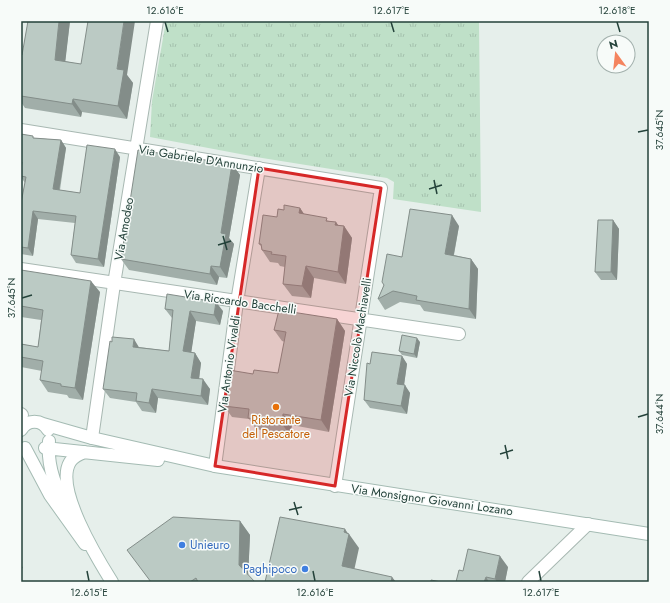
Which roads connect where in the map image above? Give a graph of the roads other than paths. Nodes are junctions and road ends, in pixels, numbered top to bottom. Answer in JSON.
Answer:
{"nodes":[{"id":1,"x":157,"y":21,"type":"edge"},
{"id":2,"x":21,"y":130,"type":"edge"},
{"id":3,"x":138,"y":149,"type":"junction"},
{"id":4,"x":259,"y":168,"type":"junction"},
{"id":5,"x":382,"y":188,"type":"joint"},
{"id":6,"x":21,"y":269,"type":"edge"},
{"id":7,"x":114,"y":284,"type":"junction"},
{"id":8,"x":238,"y":302,"type":"junction"},
{"id":9,"x":360,"y":320,"type":"junction"},
{"id":10,"x":459,"y":334,"type":"dead end"},
{"id":11,"x":21,"y":415,"type":"edge"},
{"id":12,"x":41,"y":423,"type":"junction"},
{"id":13,"x":21,"y":430,"type":"edge"},
{"id":14,"x":92,"y":438,"type":"junction"},
{"id":15,"x":22,"y":444,"type":"edge"},
{"id":16,"x":47,"y":445,"type":"junction"},
{"id":17,"x":85,"y":452,"type":"junction"},
{"id":18,"x":215,"y":466,"type":"junction"},
{"id":19,"x":335,"y":486,"type":"junction"},
{"id":20,"x":588,"y":524,"type":"junction"},
{"id":21,"x":84,"y":532,"type":"junction"},
{"id":22,"x":649,"y":534,"type":"edge"},
{"id":23,"x":99,"y":560,"type":"junction"},
{"id":24,"x":112,"y":582,"type":"edge"},
{"id":25,"x":528,"y":582,"type":"edge"}],
"edges":[{"from":1,"to":3,"type":"street","name":"Via Amodeo"},
{"from":2,"to":3,"type":"street","name":"Via Gabriele D'Annunzio"},
{"from":3,"to":4,"type":"street","name":"Via Gabriele D'Annunzio"},
{"from":3,"to":7,"type":"street","name":"Via Amodeo"},
{"from":4,"to":5,"type":"street","name":"Via Gabriele D'Annunzio"},
{"from":4,"to":8,"type":"street","name":"Via Antonio Vivaldi"},
{"from":5,"to":9,"type":"street","name":"Via Niccolò Machiavelli"},
{"from":6,"to":7,"type":"street","name":"Via Riccardo Bacchelli"},
{"from":7,"to":8,"type":"street","name":"Via Riccardo Bacchelli"},
{"from":7,"to":14,"type":"street","name":"Via Amodeo"},
{"from":8,"to":9,"type":"street","name":"Via Riccardo Bacchelli"},
{"from":8,"to":18,"type":"street","name":"Via Antonio Vivaldi"},
{"from":9,"to":10,"type":"street","name":"Via Riccardo Bacchelli"},
{"from":9,"to":19,"type":"street","name":"Via Niccolò Machiavelli"},
{"from":11,"to":12,"type":"street"},
{"from":12,"to":13,"type":"street"},
{"from":12,"to":14,"type":"street"},
{"from":12,"to":16,"type":"street"},
{"from":14,"to":18,"type":"street"},
{"from":15,"to":16,"type":"street"},
{"from":15,"to":23,"type":"street"},
{"from":16,"to":17,"type":"street"},
{"from":16,"to":21,"type":"street"},
{"from":17,"to":18,"type":"street"},
{"from":17,"to":21,"type":"street"},
{"from":18,"to":19,"type":"street","name":"Via Monsignor Giovanni Lozano"},
{"from":19,"to":20,"type":"street","name":"Via Monsignor Giovanni Lozano"},
{"from":20,"to":22,"type":"street","name":"Via Monsignor Giovanni Lozano"},
{"from":20,"to":25,"type":"street"},
{"from":21,"to":23,"type":"street"},
{"from":23,"to":24,"type":"street"}]}
